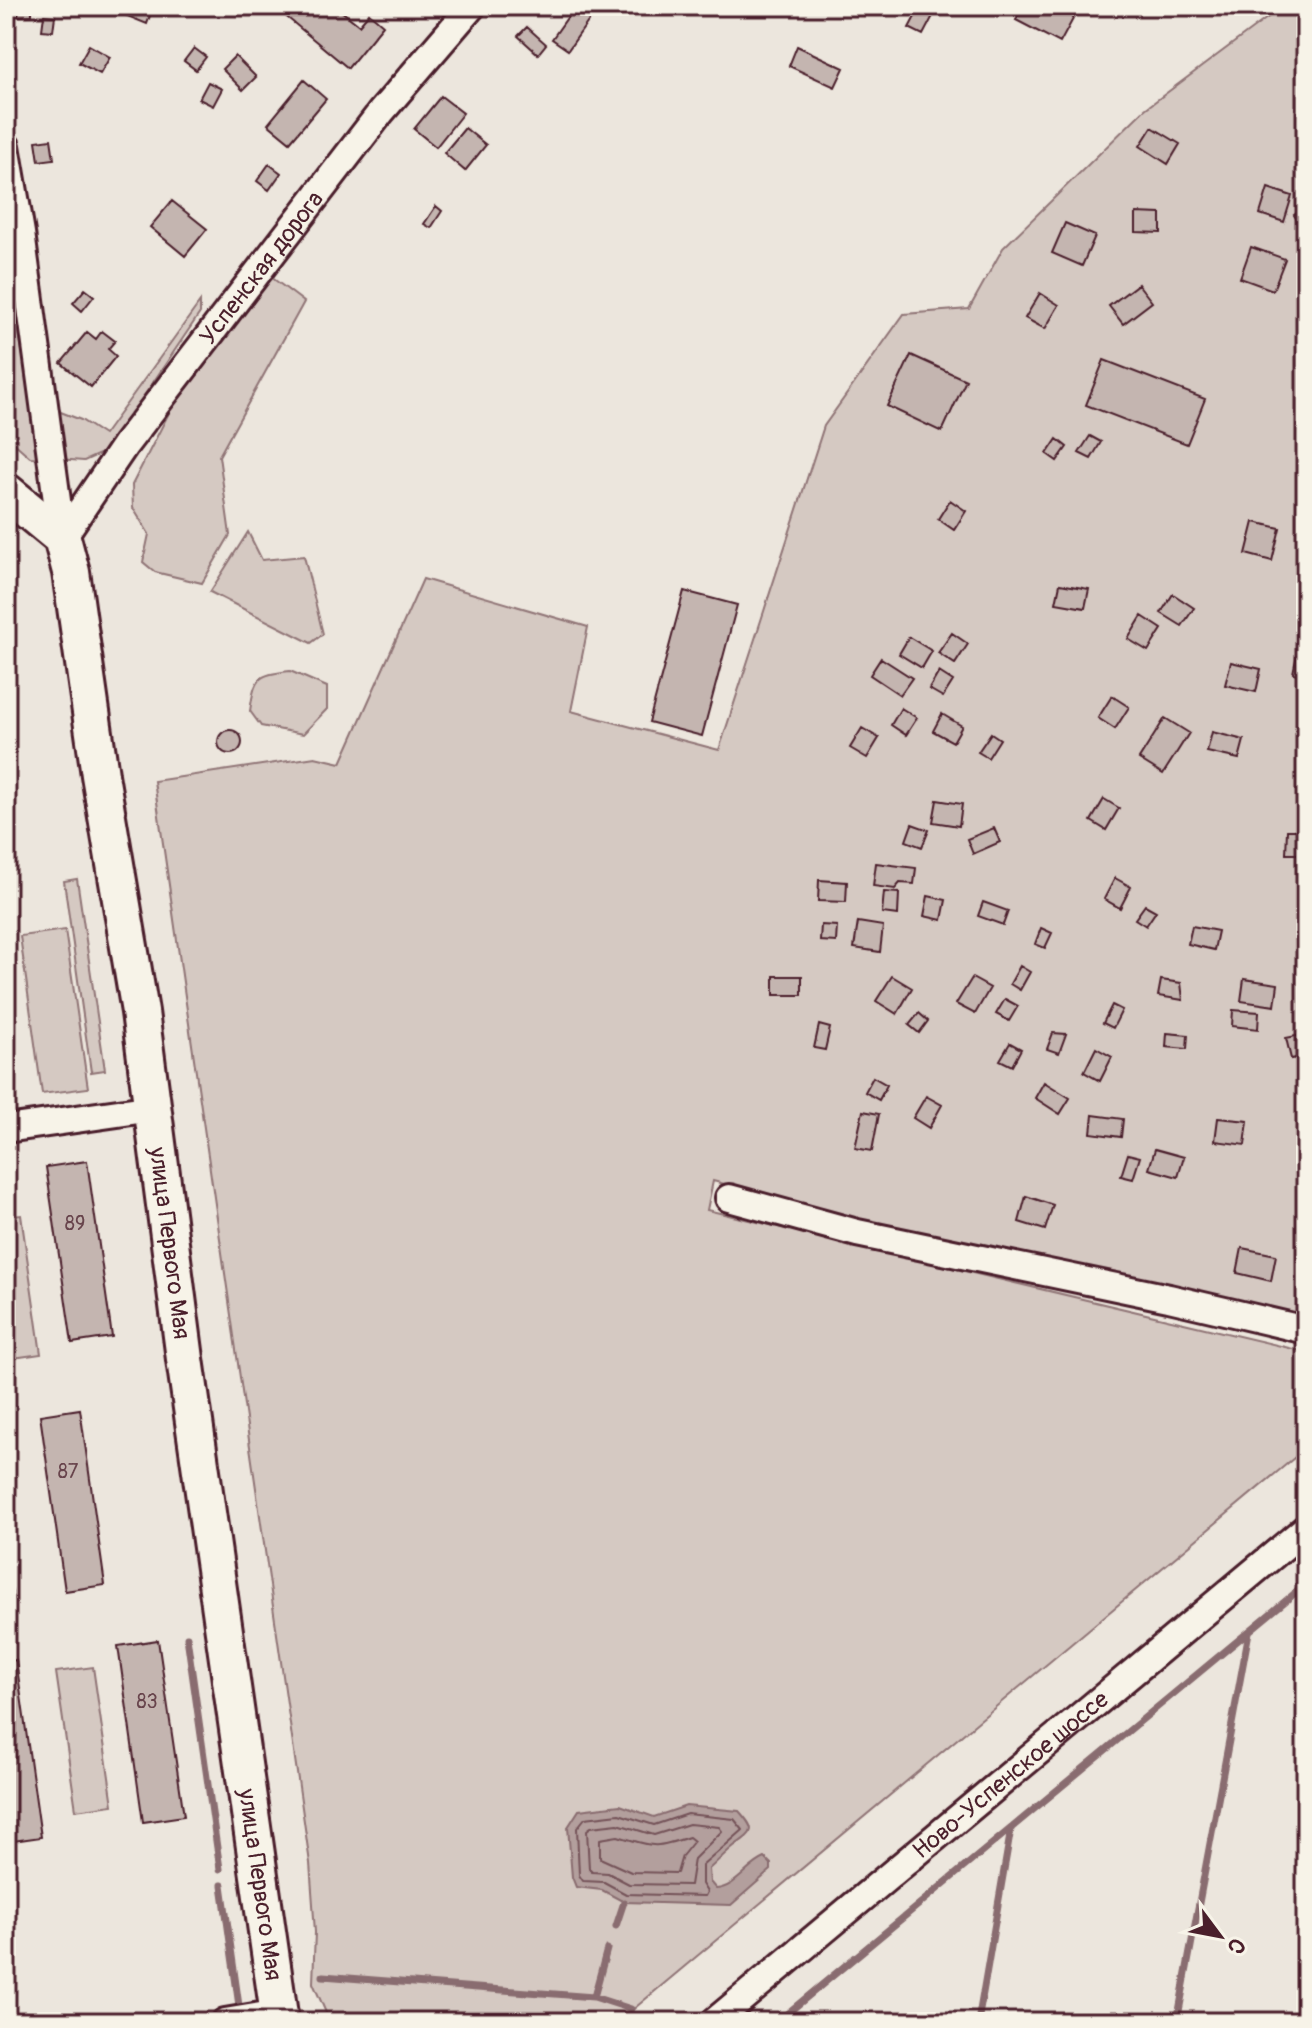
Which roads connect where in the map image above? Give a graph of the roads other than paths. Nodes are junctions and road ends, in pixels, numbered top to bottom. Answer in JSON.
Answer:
{"nodes":[{"id":1,"x":472,"y":6,"type":"edge"},
{"id":2,"x":6,"y":146,"type":"edge"},
{"id":3,"x":6,"y":492,"type":"edge"},
{"id":4,"x":62,"y":538,"type":"junction"},
{"id":5,"x":153,"y":1108,"type":"junction"},
{"id":6,"x":6,"y":1129,"type":"edge"},
{"id":7,"x":729,"y":1198,"type":"dead end"},
{"id":8,"x":1306,"y":1330,"type":"edge"},
{"id":9,"x":1306,"y":1528,"type":"edge"},
{"id":10,"x":280,"y":2018,"type":"edge"},
{"id":11,"x":225,"y":2022,"type":"edge"},
{"id":12,"x":714,"y":2022,"type":"edge"}],
"edges":[{"from":1,"to":4,"type":"street","name":"Успенская дорога"},
{"from":2,"to":4,"type":"street"},
{"from":3,"to":4,"type":"street"},
{"from":4,"to":5,"type":"street","name":"улица Первого Мая"},
{"from":5,"to":6,"type":"street"},
{"from":5,"to":10,"type":"street","name":"улица Первого Мая"},
{"from":7,"to":8,"type":"street"},
{"from":9,"to":12,"type":"street","name":"Ново-Успенское шоссе"},
{"from":10,"to":11,"type":"street"}]}
